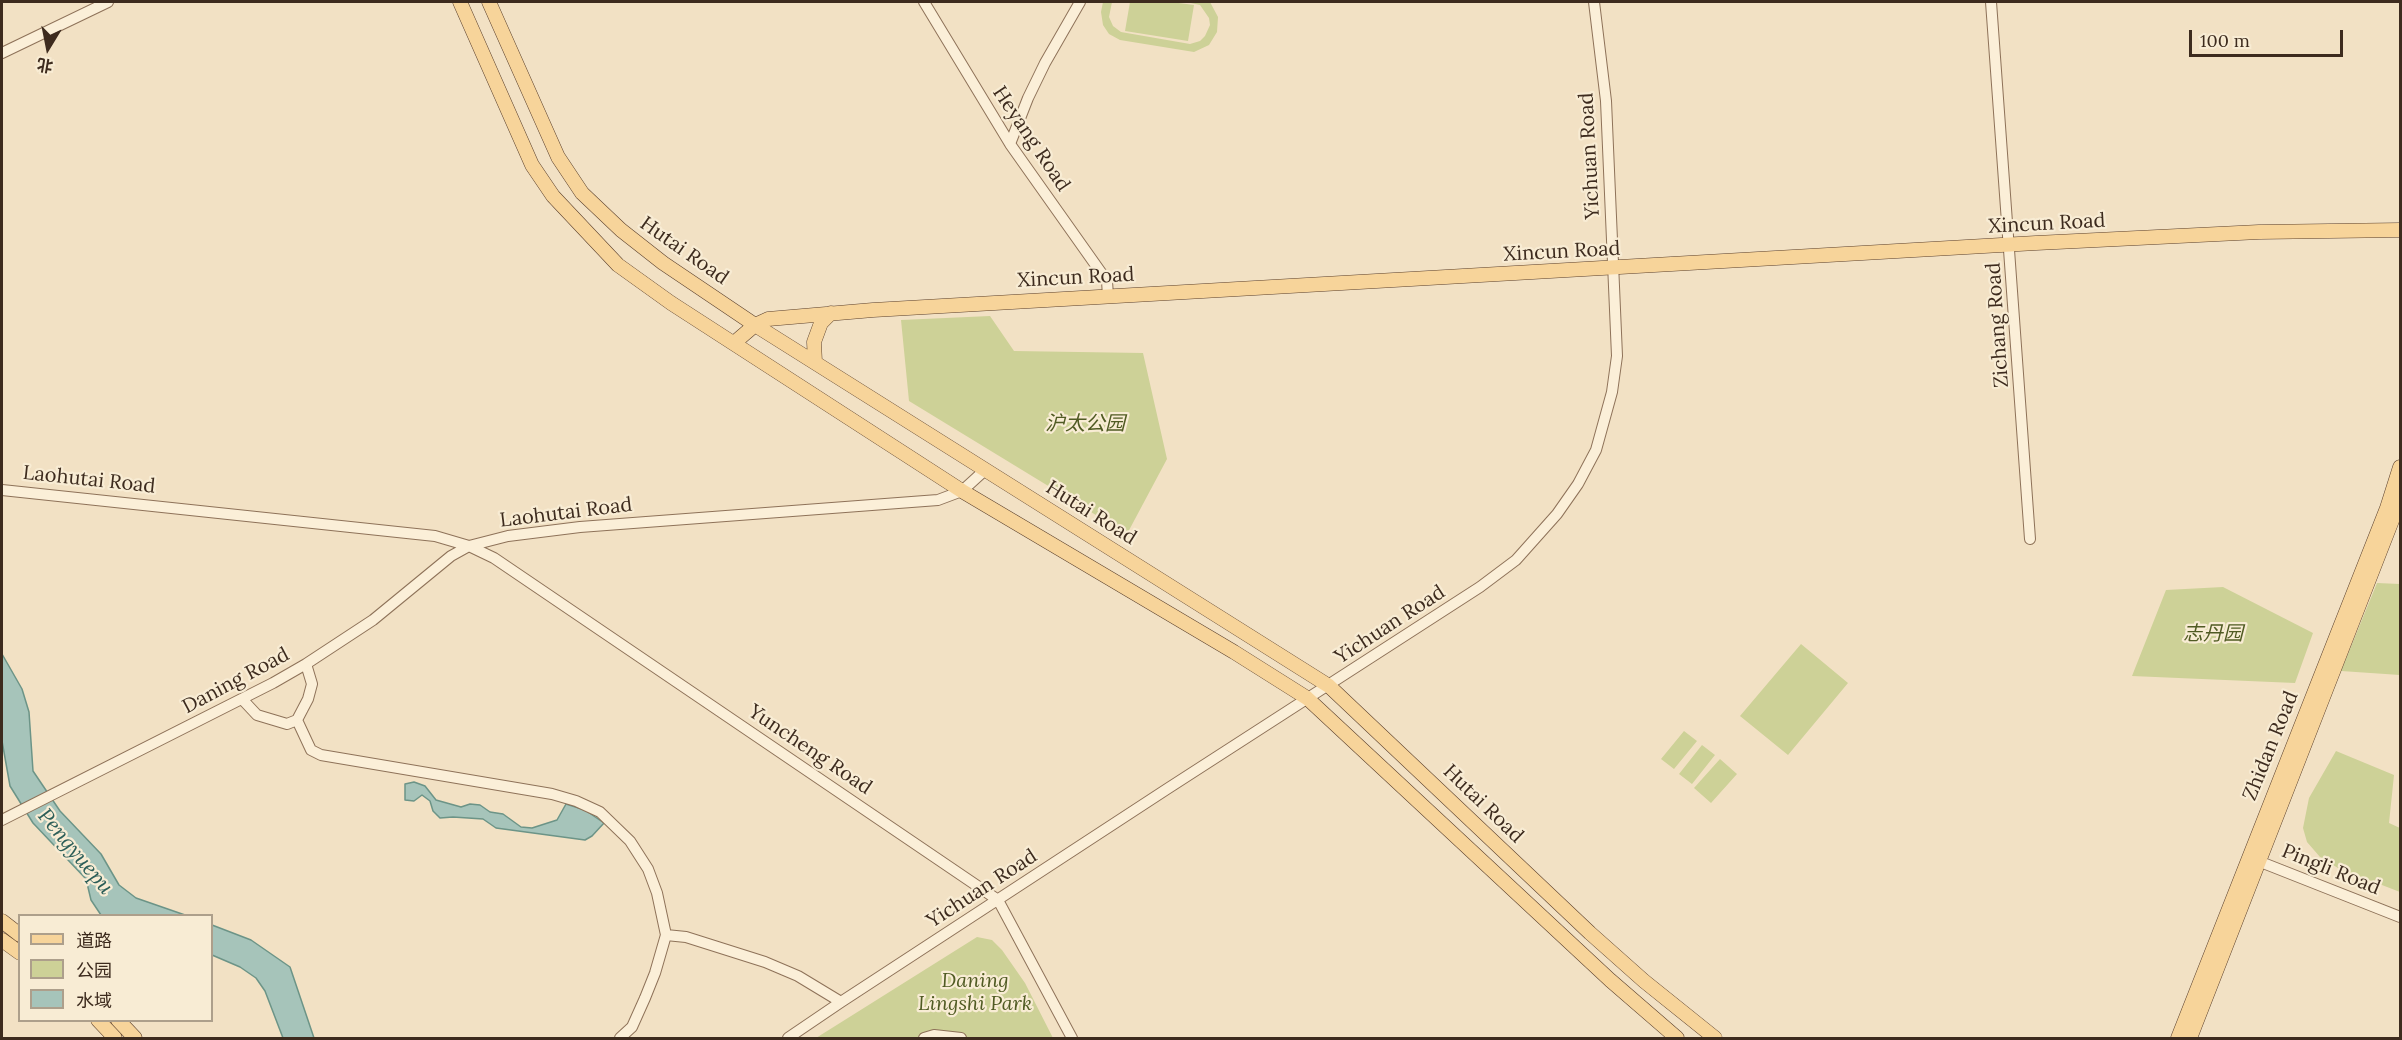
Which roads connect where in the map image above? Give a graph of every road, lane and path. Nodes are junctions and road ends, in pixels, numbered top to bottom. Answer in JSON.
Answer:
{"nodes":[{"id":1,"x":108,"y":2,"type":"edge"},
{"id":2,"x":460,"y":2,"type":"edge"},
{"id":3,"x":489,"y":2,"type":"edge"},
{"id":4,"x":924,"y":2,"type":"edge"},
{"id":5,"x":1080,"y":2,"type":"edge"},
{"id":6,"x":1594,"y":2,"type":"edge"},
{"id":7,"x":1991,"y":2,"type":"edge"},
{"id":8,"x":2,"y":53,"type":"edge"},
{"id":9,"x":1010,"y":144,"type":"junction"},
{"id":10,"x":2400,"y":230,"type":"edge"},
{"id":11,"x":2010,"y":245,"type":"junction"},
{"id":12,"x":1614,"y":268,"type":"junction"},
{"id":13,"x":1108,"y":296,"type":"junction"},
{"id":14,"x":831,"y":313,"type":"junction"},
{"id":15,"x":756,"y":325,"type":"junction"},
{"id":16,"x":734,"y":343,"type":"junction"},
{"id":17,"x":815,"y":362,"type":"junction"},
{"id":18,"x":2400,"y":467,"type":"edge"},
{"id":19,"x":985,"y":470,"type":"junction"},
{"id":20,"x":2,"y":490,"type":"edge"},
{"id":21,"x":962,"y":491,"type":"junction"},
{"id":22,"x":2400,"y":500,"type":"edge"},
{"id":23,"x":2030,"y":539,"type":"dead end"},
{"id":24,"x":469,"y":546,"type":"junction"},
{"id":25,"x":306,"y":664,"type":"junction"},
{"id":26,"x":1329,"y":686,"type":"junction"},
{"id":27,"x":242,"y":699,"type":"junction"},
{"id":28,"x":1307,"y":699,"type":"junction"},
{"id":29,"x":297,"y":720,"type":"junction"},
{"id":30,"x":2,"y":820,"type":"edge"},
{"id":31,"x":2254,"y":859,"type":"junction"},
{"id":32,"x":998,"y":900,"type":"junction"},
{"id":33,"x":2400,"y":918,"type":"edge"},
{"id":34,"x":2,"y":921,"type":"edge"},
{"id":35,"x":18,"y":933,"type":"edge"},
{"id":36,"x":666,"y":935,"type":"junction"},
{"id":37,"x":2,"y":940,"type":"edge"},
{"id":38,"x":18,"y":952,"type":"edge"},
{"id":39,"x":841,"y":1002,"type":"junction"},
{"id":40,"x":100,"y":1022,"type":"edge"},
{"id":41,"x":120,"y":1022,"type":"edge"},
{"id":42,"x":115,"y":1038,"type":"edge"},
{"id":43,"x":135,"y":1038,"type":"edge"},
{"id":44,"x":620,"y":1038,"type":"edge"},
{"id":45,"x":788,"y":1038,"type":"edge"},
{"id":46,"x":924,"y":1038,"type":"edge"},
{"id":47,"x":961,"y":1038,"type":"edge"},
{"id":48,"x":1072,"y":1038,"type":"edge"},
{"id":49,"x":1677,"y":1038,"type":"edge"},
{"id":50,"x":1715,"y":1038,"type":"edge"},
{"id":51,"x":2178,"y":1038,"type":"edge"},
{"id":52,"x":2190,"y":1038,"type":"edge"}],
"edges":[{"from":1,"to":8,"type":"street"},
{"from":2,"to":16,"type":"main road"},
{"from":3,"to":15,"type":"main road","name":"Hutai Road"},
{"from":4,"to":9,"type":"street","name":"Heyang Road"},
{"from":5,"to":9,"type":"street"},
{"from":6,"to":12,"type":"street","name":"Yichuan Road"},
{"from":7,"to":11,"type":"street","name":"Zichang Road"},
{"from":9,"to":13,"type":"street","name":"Heyang Road"},
{"from":10,"to":11,"type":"main road","name":"Xincun Road"},
{"from":11,"to":12,"type":"main road","name":"Xincun Road"},
{"from":11,"to":23,"type":"street","name":"Zichang Road"},
{"from":12,"to":13,"type":"main road","name":"Xincun Road"},
{"from":12,"to":26,"type":"street","name":"Yichuan Road"},
{"from":13,"to":14,"type":"main road","name":"Xincun Road"},
{"from":14,"to":15,"type":"main road","name":"Xincun Road"},
{"from":14,"to":17,"type":"main road"},
{"from":15,"to":16,"type":"main road","name":"Xincun Road"},
{"from":15,"to":17,"type":"main road","name":"Hutai Road"},
{"from":16,"to":21,"type":"main road"},
{"from":17,"to":19,"type":"main road","name":"Hutai Road"},
{"from":18,"to":31,"type":"main road","name":"Zhidan Road"},
{"from":19,"to":21,"type":"street","name":"Laohutai Road"},
{"from":19,"to":26,"type":"main road","name":"Hutai Road"},
{"from":20,"to":24,"type":"street","name":"Laohutai Road"},
{"from":21,"to":24,"type":"street","name":"Laohutai Road"},
{"from":21,"to":28,"type":"main road"},
{"from":22,"to":31,"type":"main road","name":"Zhidan Road"},
{"from":24,"to":25,"type":"street","name":"Daning Road"},
{"from":24,"to":32,"type":"street","name":"Yuncheng Road"},
{"from":25,"to":27,"type":"street","name":"Daning Road"},
{"from":25,"to":29,"type":"street"},
{"from":26,"to":28,"type":"street","name":"Yichuan Road"},
{"from":26,"to":50,"type":"main road","name":"Hutai Road"},
{"from":27,"to":29,"type":"street"},
{"from":27,"to":30,"type":"street","name":"Daning Road"},
{"from":28,"to":32,"type":"street","name":"Yichuan Road"},
{"from":28,"to":49,"type":"main road"},
{"from":29,"to":36,"type":"street"},
{"from":31,"to":33,"type":"street","name":"Pingli Road"},
{"from":31,"to":51,"type":"main road","name":"Zhidan Road"},
{"from":31,"to":52,"type":"main road","name":"Zhidan Road"},
{"from":32,"to":39,"type":"street","name":"Yichuan Road"},
{"from":32,"to":48,"type":"street","name":"Yuncheng Road"},
{"from":34,"to":35,"type":"main road"},
{"from":36,"to":39,"type":"street"},
{"from":36,"to":44,"type":"street"},
{"from":37,"to":38,"type":"main road"},
{"from":39,"to":45,"type":"street","name":"Yichuan Road"},
{"from":40,"to":42,"type":"main road"},
{"from":41,"to":43,"type":"main road"},
{"from":46,"to":47,"type":"street"}]}
